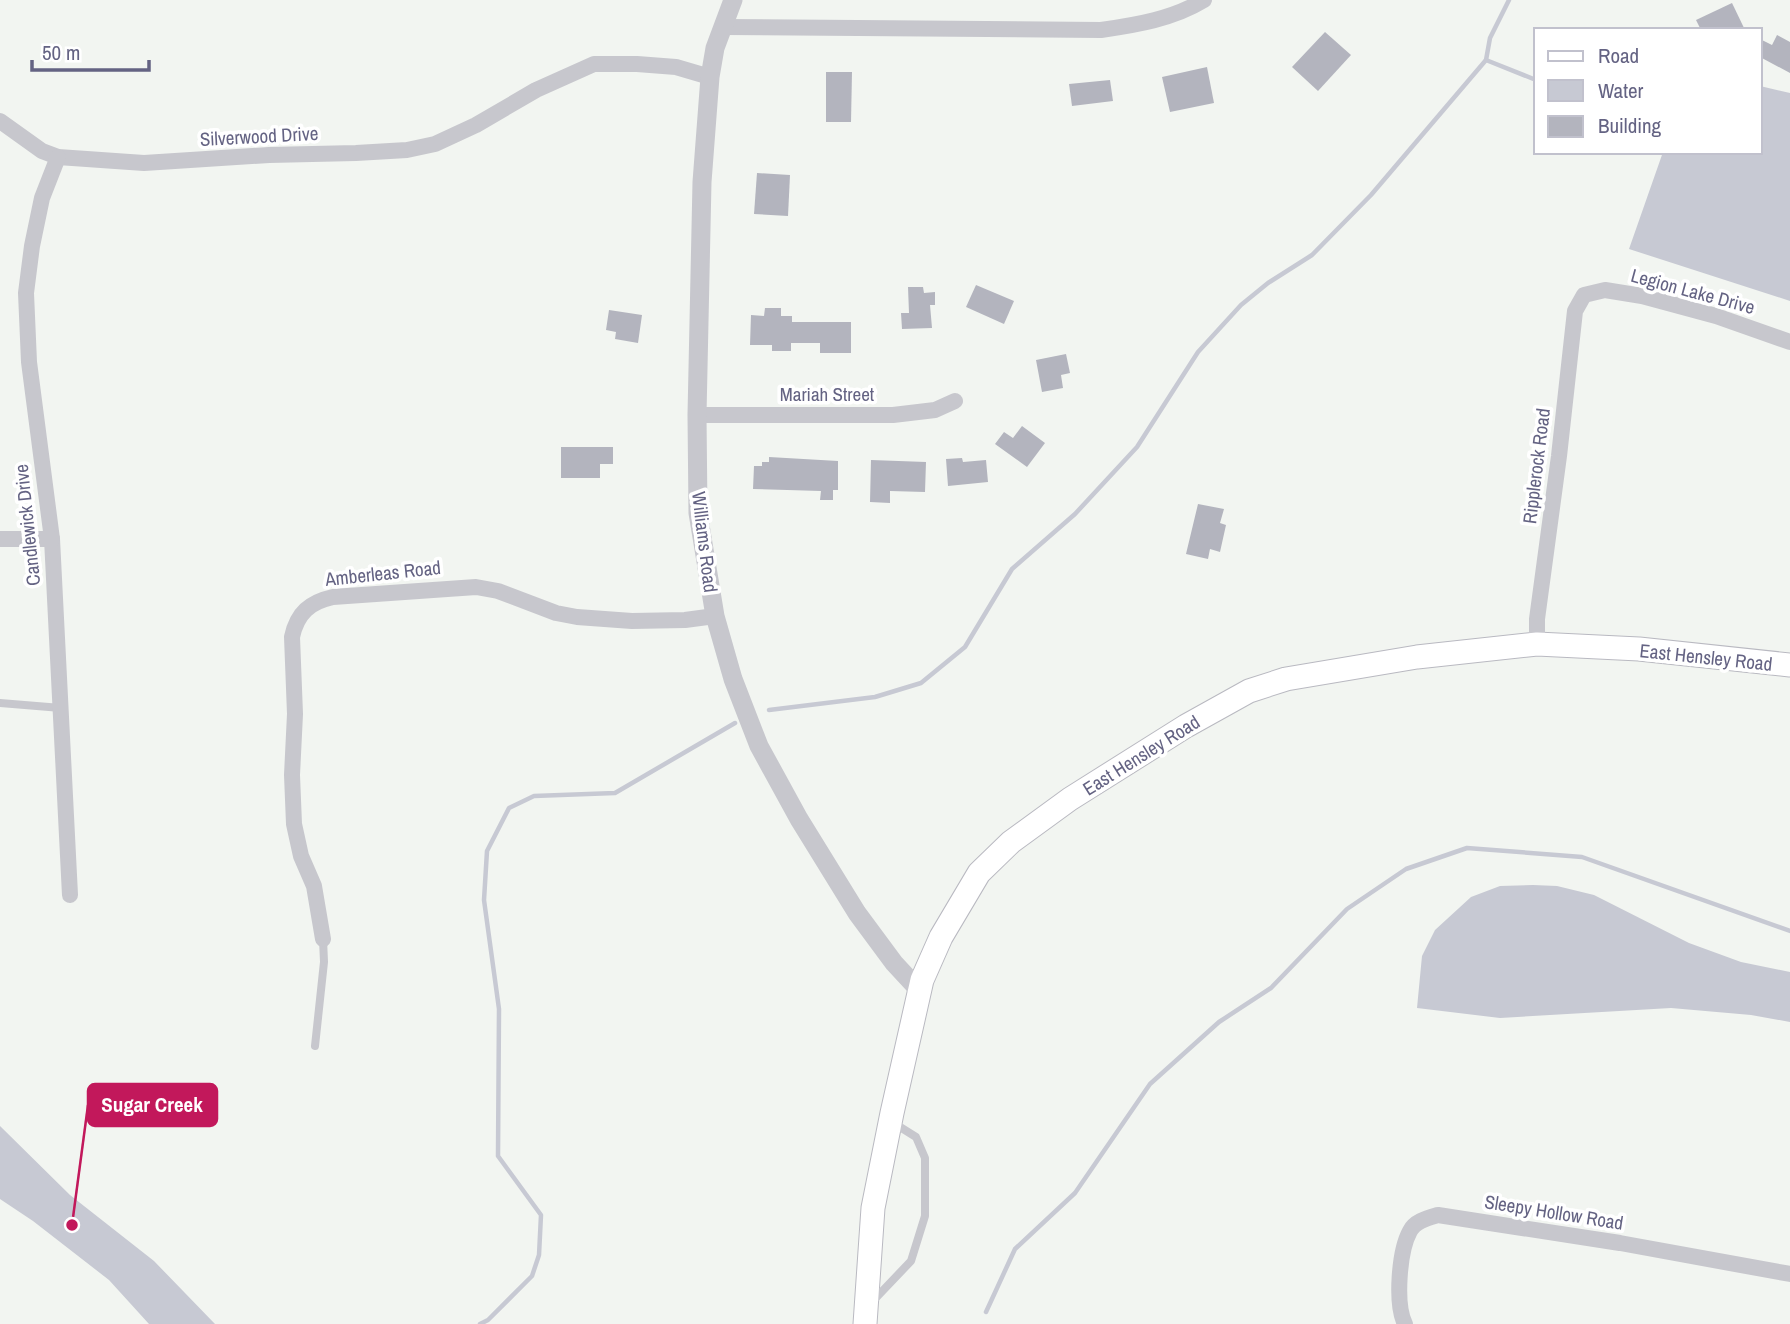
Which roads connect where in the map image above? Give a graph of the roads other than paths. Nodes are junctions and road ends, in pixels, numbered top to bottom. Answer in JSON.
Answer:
{"nodes":[{"id":1,"x":733,"y":0,"type":"edge"},
{"id":2,"x":1204,"y":0,"type":"edge"},
{"id":3,"x":724,"y":27,"type":"junction"},
{"id":4,"x":710,"y":76,"type":"junction"},
{"id":5,"x":0,"y":121,"type":"edge"},
{"id":6,"x":58,"y":157,"type":"junction"},
{"id":7,"x":1584,"y":295,"type":"joint"},
{"id":8,"x":1790,"y":342,"type":"edge"},
{"id":9,"x":955,"y":401,"type":"dead end"},
{"id":10,"x":697,"y":415,"type":"junction"},
{"id":11,"x":0,"y":539,"type":"edge"},
{"id":12,"x":52,"y":539,"type":"junction"},
{"id":13,"x":715,"y":616,"type":"junction"},
{"id":14,"x":1537,"y":644,"type":"junction"},
{"id":15,"x":1790,"y":665,"type":"edge"},
{"id":16,"x":0,"y":703,"type":"edge"},
{"id":17,"x":61,"y":708,"type":"junction"},
{"id":18,"x":71,"y":895,"type":"dead end"},
{"id":19,"x":323,"y":939,"type":"joint"},
{"id":20,"x":919,"y":990,"type":"junction"},
{"id":21,"x":315,"y":1046,"type":"dead end"},
{"id":22,"x":890,"y":1120,"type":"junction"},
{"id":23,"x":1790,"y":1274,"type":"edge"},
{"id":24,"x":866,"y":1316,"type":"edge"},
{"id":25,"x":1405,"y":1324,"type":"edge"}],
"edges":[{"from":1,"to":3,"type":"street","name":"Williams Road"},
{"from":2,"to":3,"type":"street"},
{"from":3,"to":4,"type":"street","name":"Williams Road"},
{"from":4,"to":6,"type":"street","name":"Silverwood Drive"},
{"from":4,"to":10,"type":"street","name":"Williams Road"},
{"from":5,"to":6,"type":"street","name":"Silverwood Drive"},
{"from":6,"to":12,"type":"street","name":"Candlewick Drive"},
{"from":7,"to":8,"type":"street","name":"Legion Lake Drive"},
{"from":7,"to":14,"type":"street","name":"Ripplerock Road"},
{"from":9,"to":10,"type":"street","name":"Mariah Street"},
{"from":10,"to":13,"type":"street","name":"Williams Road"},
{"from":11,"to":12,"type":"street"},
{"from":12,"to":17,"type":"street","name":"Candlewick Drive"},
{"from":13,"to":19,"type":"street","name":"Amberleas Road"},
{"from":13,"to":20,"type":"street","name":"Williams Road"},
{"from":14,"to":15,"type":"main road","name":"East Hensley Road"},
{"from":14,"to":20,"type":"main road","name":"East Hensley Road"},
{"from":16,"to":17,"type":"lane"},
{"from":17,"to":18,"type":"street","name":"Candlewick Drive"},
{"from":19,"to":21,"type":"lane"},
{"from":20,"to":22,"type":"main road","name":"East Hensley Road"},
{"from":22,"to":24,"type":"main road","name":"East Hensley Road"},
{"from":22,"to":24,"type":"lane"},
{"from":23,"to":25,"type":"street","name":"Sleepy Hollow Road"}]}
